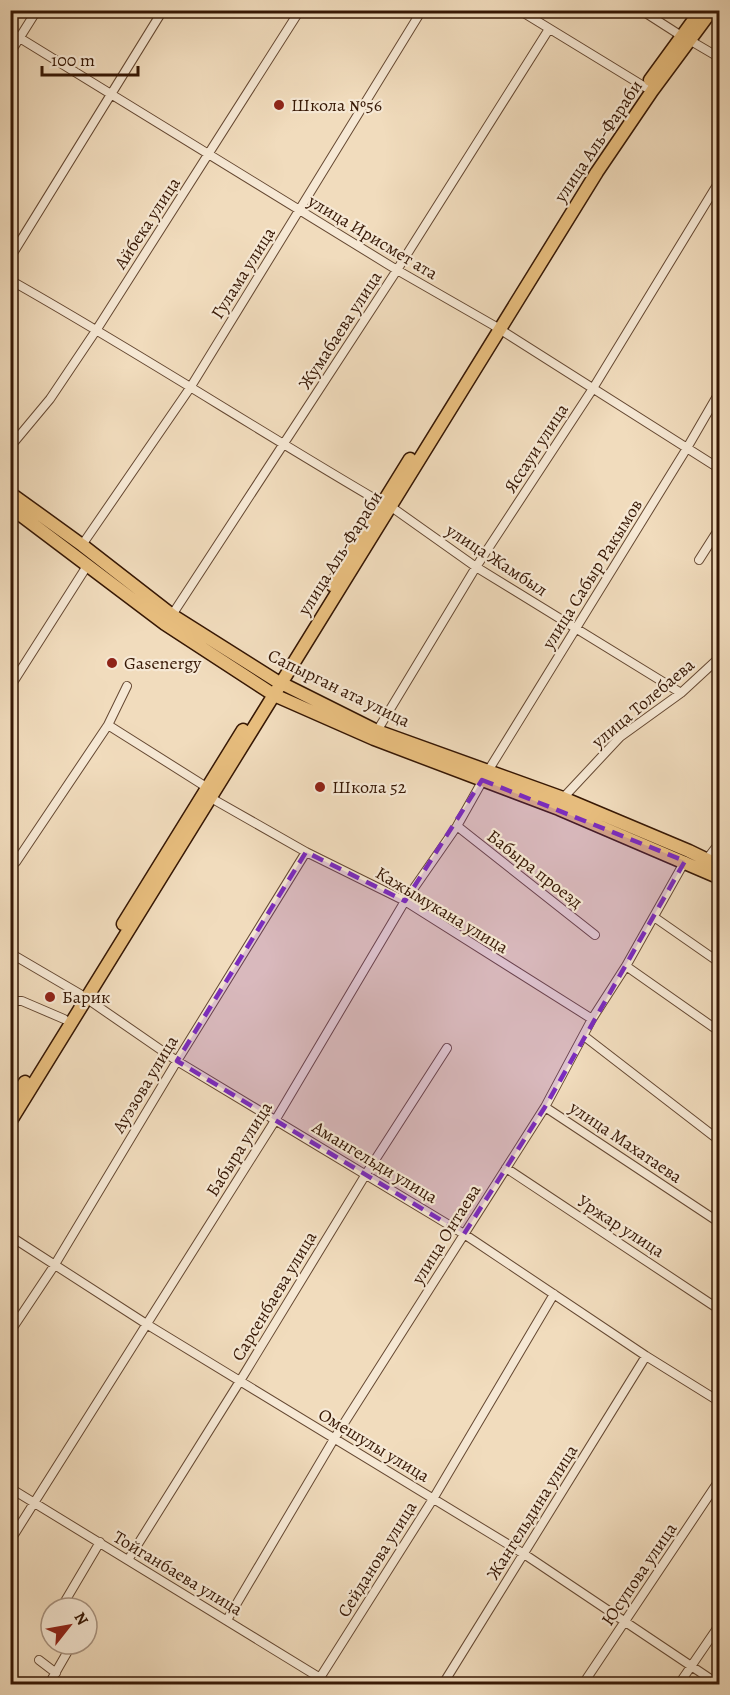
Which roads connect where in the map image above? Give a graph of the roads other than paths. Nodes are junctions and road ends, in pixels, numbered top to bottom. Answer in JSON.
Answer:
{"nodes":[{"id":1,"x":37,"y":10,"type":"edge"},
{"id":2,"x":163,"y":10,"type":"edge"},
{"id":3,"x":300,"y":10,"type":"edge"},
{"id":4,"x":422,"y":10,"type":"edge"},
{"id":5,"x":519,"y":10,"type":"edge"},
{"id":6,"x":641,"y":10,"type":"edge"},
{"id":7,"x":701,"y":10,"type":"edge"},
{"id":8,"x":712,"y":10,"type":"edge"},
{"id":9,"x":549,"y":29,"type":"junction"},
{"id":10,"x":10,"y":32,"type":"edge"},
{"id":11,"x":20,"y":38,"type":"junction"},
{"id":12,"x":687,"y":39,"type":"junction"},
{"id":13,"x":10,"y":53,"type":"edge"},
{"id":14,"x":720,"y":58,"type":"edge"},
{"id":15,"x":645,"y":87,"type":"junction"},
{"id":16,"x":112,"y":95,"type":"junction"},
{"id":17,"x":209,"y":154,"type":"junction"},
{"id":18,"x":720,"y":180,"type":"edge"},
{"id":19,"x":299,"y":210,"type":"junction"},
{"id":20,"x":10,"y":258,"type":"edge"},
{"id":21,"x":397,"y":270,"type":"junction"},
{"id":22,"x":10,"y":280,"type":"edge"},
{"id":23,"x":496,"y":327,"type":"junction"},
{"id":24,"x":97,"y":329,"type":"junction"},
{"id":25,"x":190,"y":388,"type":"junction"},
{"id":26,"x":592,"y":390,"type":"junction"},
{"id":27,"x":720,"y":392,"type":"edge"},
{"id":28,"x":282,"y":445,"type":"junction"},
{"id":29,"x":10,"y":447,"type":"edge"},
{"id":30,"x":687,"y":448,"type":"junction"},
{"id":31,"x":720,"y":469,"type":"edge"},
{"id":32,"x":10,"y":494,"type":"edge"},
{"id":33,"x":386,"y":505,"type":"junction"},
{"id":34,"x":10,"y":507,"type":"edge"},
{"id":35,"x":720,"y":527,"type":"edge"},
{"id":36,"x":82,"y":545,"type":"junction"},
{"id":37,"x":699,"y":560,"type":"dead end"},
{"id":38,"x":87,"y":566,"type":"junction"},
{"id":39,"x":476,"y":567,"type":"junction"},
{"id":40,"x":172,"y":615,"type":"junction"},
{"id":41,"x":575,"y":628,"type":"junction"},
{"id":42,"x":720,"y":657,"type":"edge"},
{"id":43,"x":127,"y":686,"type":"dead end"},
{"id":44,"x":10,"y":687,"type":"edge"},
{"id":45,"x":275,"y":687,"type":"junction"},
{"id":46,"x":681,"y":693,"type":"junction"},
{"id":47,"x":108,"y":725,"type":"junction"},
{"id":48,"x":377,"y":731,"type":"junction"},
{"id":49,"x":485,"y":776,"type":"junction"},
{"id":50,"x":211,"y":792,"type":"junction"},
{"id":51,"x":563,"y":798,"type":"junction"},
{"id":52,"x":457,"y":826,"type":"junction"},
{"id":53,"x":720,"y":842,"type":"edge"},
{"id":54,"x":306,"y":852,"type":"junction"},
{"id":55,"x":707,"y":859,"type":"junction"},
{"id":56,"x":685,"y":861,"type":"junction"},
{"id":57,"x":16,"y":862,"type":"dead end"},
{"id":58,"x":720,"y":866,"type":"edge"},
{"id":59,"x":720,"y":878,"type":"edge"},
{"id":60,"x":405,"y":901,"type":"junction"},
{"id":61,"x":654,"y":917,"type":"junction"},
{"id":62,"x":595,"y":935,"type":"dead end"},
{"id":63,"x":10,"y":952,"type":"edge"},
{"id":64,"x":720,"y":963,"type":"edge"},
{"id":65,"x":626,"y":966,"type":"junction"},
{"id":66,"x":84,"y":996,"type":"junction"},
{"id":67,"x":10,"y":1001,"type":"edge"},
{"id":68,"x":64,"y":1019,"type":"junction"},
{"id":69,"x":592,"y":1019,"type":"junction"},
{"id":70,"x":720,"y":1032,"type":"edge"},
{"id":71,"x":584,"y":1036,"type":"junction"},
{"id":72,"x":447,"y":1048,"type":"dead end"},
{"id":73,"x":177,"y":1061,"type":"junction"},
{"id":74,"x":10,"y":1106,"type":"edge"},
{"id":75,"x":545,"y":1107,"type":"junction"},
{"id":76,"x":276,"y":1119,"type":"junction"},
{"id":77,"x":10,"y":1122,"type":"edge"},
{"id":78,"x":720,"y":1141,"type":"edge"},
{"id":79,"x":506,"y":1168,"type":"junction"},
{"id":80,"x":366,"y":1174,"type":"junction"},
{"id":81,"x":720,"y":1223,"type":"edge"},
{"id":82,"x":464,"y":1234,"type":"junction"},
{"id":83,"x":10,"y":1236,"type":"edge"},
{"id":84,"x":54,"y":1266,"type":"junction"},
{"id":85,"x":554,"y":1294,"type":"junction"},
{"id":86,"x":720,"y":1310,"type":"edge"},
{"id":87,"x":148,"y":1325,"type":"junction"},
{"id":88,"x":10,"y":1332,"type":"edge"},
{"id":89,"x":646,"y":1356,"type":"junction"},
{"id":90,"x":240,"y":1381,"type":"junction"},
{"id":91,"x":720,"y":1402,"type":"edge"},
{"id":92,"x":334,"y":1439,"type":"junction"},
{"id":93,"x":720,"y":1479,"type":"edge"},
{"id":94,"x":10,"y":1488,"type":"edge"},
{"id":95,"x":433,"y":1499,"type":"junction"},
{"id":96,"x":34,"y":1503,"type":"junction"},
{"id":97,"x":10,"y":1541,"type":"edge"},
{"id":98,"x":100,"y":1542,"type":"junction"},
{"id":99,"x":524,"y":1554,"type":"junction"},
{"id":100,"x":128,"y":1560,"type":"junction"},
{"id":101,"x":68,"y":1596,"type":"edge"},
{"id":102,"x":227,"y":1620,"type":"junction"},
{"id":103,"x":624,"y":1622,"type":"junction"},
{"id":104,"x":720,"y":1624,"type":"edge"},
{"id":105,"x":65,"y":1656,"type":"edge"},
{"id":106,"x":39,"y":1660,"type":"dead end"},
{"id":107,"x":691,"y":1667,"type":"junction"},
{"id":108,"x":56,"y":1672,"type":"junction"},
{"id":109,"x":318,"y":1681,"type":"edge"},
{"id":110,"x":49,"y":1684,"type":"edge"},
{"id":111,"x":330,"y":1684,"type":"edge"},
{"id":112,"x":443,"y":1684,"type":"edge"},
{"id":113,"x":583,"y":1684,"type":"edge"},
{"id":114,"x":679,"y":1684,"type":"edge"},
{"id":115,"x":718,"y":1684,"type":"edge"}],
"edges":[{"from":1,"to":11,"type":"street"},
{"from":2,"to":16,"type":"street"},
{"from":3,"to":17,"type":"street","name":"Айбека улица"},
{"from":4,"to":19,"type":"street","name":"Гулама улица"},
{"from":5,"to":9,"type":"street"},
{"from":6,"to":12,"type":"street"},
{"from":7,"to":12,"type":"main road","name":"улица Аль-Фараби"},
{"from":8,"to":12,"type":"main road","name":"улица Аль-Фараби"},
{"from":9,"to":15,"type":"street"},
{"from":9,"to":21,"type":"street","name":"Жумабаева улица"},
{"from":10,"to":11,"type":"street","name":"улица Ирисмет ата"},
{"from":11,"to":13,"type":"street"},
{"from":11,"to":16,"type":"street","name":"улица Ирисмет ата"},
{"from":12,"to":14,"type":"street"},
{"from":12,"to":15,"type":"main road","name":"улица Аль-Фараби"},
{"from":12,"to":23,"type":"main road","name":"улица Аль-Фараби"},
{"from":15,"to":23,"type":"main road","name":"улица Аль-Фараби"},
{"from":16,"to":17,"type":"street","name":"улица Ирисмет ата"},
{"from":16,"to":20,"type":"street"},
{"from":17,"to":19,"type":"street","name":"улица Ирисмет ата"},
{"from":17,"to":24,"type":"street","name":"Айбека улица"},
{"from":18,"to":26,"type":"street","name":"Яссауи улица"},
{"from":19,"to":21,"type":"street","name":"улица Ирисмет ата"},
{"from":19,"to":25,"type":"street","name":"Гулама улица"},
{"from":21,"to":23,"type":"street","name":"улица Ирисмет ата"},
{"from":21,"to":28,"type":"street","name":"Жумабаева улица"},
{"from":22,"to":24,"type":"street","name":"улица Жамбыл"},
{"from":23,"to":26,"type":"street","name":"улица Ирисмет ата"},
{"from":23,"to":33,"type":"main road","name":"улица Аль-Фараби"},
{"from":24,"to":25,"type":"street","name":"улица Жамбыл"},
{"from":24,"to":29,"type":"street","name":"Айбека улица"},
{"from":25,"to":28,"type":"street","name":"улица Жамбыл"},
{"from":25,"to":36,"type":"street","name":"Гулама улица"},
{"from":26,"to":30,"type":"street","name":"улица Ирисмет ата"},
{"from":26,"to":39,"type":"street","name":"Яссауи улица"},
{"from":27,"to":30,"type":"street","name":"улица Сабыр Ракымов"},
{"from":28,"to":33,"type":"street","name":"улица Жамбыл"},
{"from":28,"to":40,"type":"street","name":"Жумабаева улица"},
{"from":30,"to":31,"type":"street","name":"улица Ирисмет ата"},
{"from":30,"to":41,"type":"street","name":"улица Сабыр Ракымов"},
{"from":32,"to":36,"type":"main road","name":"Сапырган ата улица"},
{"from":33,"to":39,"type":"street","name":"улица Жамбыл"},
{"from":33,"to":45,"type":"main road","name":"улица Аль-Фараби"},
{"from":34,"to":38,"type":"main road","name":"Сапырган ата улица"},
{"from":35,"to":37,"type":"street"},
{"from":36,"to":40,"type":"main road","name":"Сапырган ата улица"},
{"from":38,"to":44,"type":"street"},
{"from":38,"to":45,"type":"main road","name":"Сапырган ата улица"},
{"from":39,"to":41,"type":"street","name":"улица Жамбыл"},
{"from":39,"to":48,"type":"street","name":"Яссауи улица"},
{"from":40,"to":45,"type":"main road","name":"Сапырган ата улица"},
{"from":41,"to":46,"type":"street","name":"улица Жамбыл"},
{"from":41,"to":49,"type":"street","name":"улица Сабыр Ракымов"},
{"from":42,"to":46,"type":"street","name":"улица Толебаева"},
{"from":43,"to":47,"type":"street"},
{"from":45,"to":48,"type":"main road","name":"Сапырган ата улица"},
{"from":45,"to":49,"type":"main road","name":"Сапырган ата улица"},
{"from":45,"to":50,"type":"main road","name":"улица Аль-Фараби"},
{"from":46,"to":51,"type":"street","name":"улица Толебаева"},
{"from":47,"to":50,"type":"street","name":"Кажымукана улица"},
{"from":47,"to":57,"type":"street"},
{"from":48,"to":49,"type":"main road","name":"Сапырган ата улица"},
{"from":49,"to":51,"type":"main road","name":"Сапырган ата улица"},
{"from":49,"to":52,"type":"street","name":"Бабыра улица"},
{"from":49,"to":56,"type":"main road","name":"Сапырган ата улица"},
{"from":50,"to":54,"type":"street","name":"Кажымукана улица"},
{"from":50,"to":66,"type":"main road","name":"улица Аль-Фараби"},
{"from":51,"to":55,"type":"main road","name":"Сапырган ата улица"},
{"from":52,"to":60,"type":"street","name":"Бабыра улица"},
{"from":52,"to":62,"type":"street","name":"Бабыра проезд"},
{"from":53,"to":55,"type":"street"},
{"from":54,"to":60,"type":"street","name":"Кажымукана улица"},
{"from":54,"to":73,"type":"street","name":"Ауэзова улица"},
{"from":55,"to":58,"type":"main road","name":"Сапырган ата улица"},
{"from":56,"to":59,"type":"main road","name":"Сапырган ата улица"},
{"from":56,"to":61,"type":"street","name":"улица Онтаева"},
{"from":60,"to":69,"type":"street","name":"Кажымукана улица"},
{"from":60,"to":76,"type":"street","name":"Бабыра улица"},
{"from":61,"to":64,"type":"street"},
{"from":61,"to":65,"type":"street","name":"улица Онтаева"},
{"from":63,"to":66,"type":"street","name":"Амангельди улица"},
{"from":65,"to":69,"type":"street","name":"улица Онтаева"},
{"from":65,"to":70,"type":"street"},
{"from":66,"to":68,"type":"main road","name":"улица Аль-Фараби"},
{"from":66,"to":73,"type":"street","name":"Амангельди улица"},
{"from":66,"to":77,"type":"main road","name":"улица Аль-Фараби"},
{"from":67,"to":68,"type":"street"},
{"from":68,"to":74,"type":"main road","name":"улица Аль-Фараби"},
{"from":69,"to":71,"type":"street","name":"улица Онтаева"},
{"from":71,"to":75,"type":"street","name":"улица Онтаева"},
{"from":71,"to":78,"type":"street"},
{"from":72,"to":80,"type":"street","name":"Сарсенбаева улица"},
{"from":73,"to":76,"type":"street","name":"Амангельди улица"},
{"from":73,"to":84,"type":"street","name":"Ауэзова улица"},
{"from":75,"to":79,"type":"street","name":"улица Онтаева"},
{"from":75,"to":81,"type":"street","name":"улица Махатаева"},
{"from":76,"to":80,"type":"street","name":"Амангельди улица"},
{"from":76,"to":87,"type":"street","name":"Бабыра улица"},
{"from":79,"to":82,"type":"street","name":"улица Онтаева"},
{"from":79,"to":86,"type":"street","name":"Уржар улица"},
{"from":80,"to":82,"type":"street","name":"Амангельди улица"},
{"from":80,"to":90,"type":"street","name":"Сарсенбаева улица"},
{"from":82,"to":85,"type":"street","name":"Амангельди улица"},
{"from":82,"to":92,"type":"street","name":"улица Онтаева"},
{"from":83,"to":84,"type":"street","name":"Омешулы улица"},
{"from":84,"to":87,"type":"street","name":"Омешулы улица"},
{"from":84,"to":88,"type":"street","name":"Ауэзова улица"},
{"from":85,"to":89,"type":"street","name":"Амангельди улица"},
{"from":85,"to":95,"type":"street","name":"Сейданова улица"},
{"from":87,"to":90,"type":"street","name":"Омешулы улица"},
{"from":87,"to":96,"type":"street","name":"Бабыра улица"},
{"from":89,"to":91,"type":"street","name":"Амангельди улица"},
{"from":89,"to":99,"type":"street","name":"Жангельдина улица"},
{"from":90,"to":92,"type":"street","name":"Омешулы улица"},
{"from":90,"to":100,"type":"street","name":"Сарсенбаева улица"},
{"from":92,"to":95,"type":"street","name":"Омешулы улица"},
{"from":92,"to":102,"type":"street","name":"улица Онтаева"},
{"from":93,"to":103,"type":"street","name":"Юсупова улица"},
{"from":94,"to":96,"type":"street","name":"Тойганбаева улица"},
{"from":95,"to":99,"type":"street","name":"Омешулы улица"},
{"from":95,"to":109,"type":"street","name":"Сейданова улица"},
{"from":96,"to":97,"type":"street","name":"Бабыра улица"},
{"from":96,"to":98,"type":"street","name":"Тойганбаева улица"},
{"from":98,"to":100,"type":"street","name":"Тойганбаева улица"},
{"from":98,"to":101,"type":"street"},
{"from":99,"to":103,"type":"street","name":"Омешулы улица"},
{"from":99,"to":112,"type":"street","name":"Жангельдина улица"},
{"from":100,"to":102,"type":"street","name":"Тойганбаева улица"},
{"from":102,"to":109,"type":"street","name":"Тойганбаева улица"},
{"from":103,"to":107,"type":"street","name":"Омешулы улица"},
{"from":103,"to":113,"type":"street","name":"Юсупова улица"},
{"from":104,"to":107,"type":"street"},
{"from":105,"to":108,"type":"street"},
{"from":106,"to":108,"type":"street"},
{"from":107,"to":114,"type":"street"},
{"from":107,"to":115,"type":"street","name":"Омешулы улица"},
{"from":108,"to":110,"type":"street"},
{"from":109,"to":111,"type":"street","name":"Тойганбаева улица"}]}
